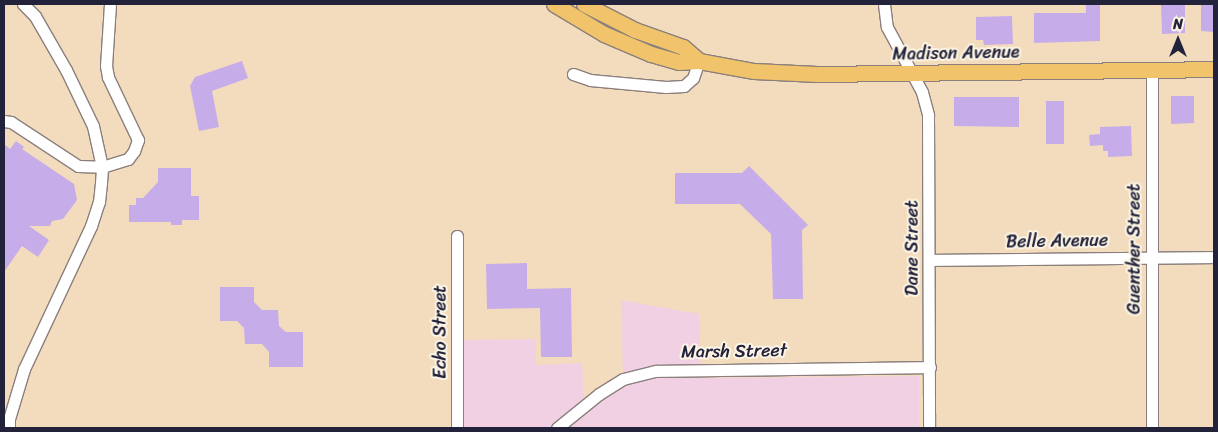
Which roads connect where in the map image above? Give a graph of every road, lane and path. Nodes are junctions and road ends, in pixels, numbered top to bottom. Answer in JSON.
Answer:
{"nodes":[{"id":1,"x":23,"y":4,"type":"edge"},
{"id":2,"x":110,"y":4,"type":"edge"},
{"id":3,"x":554,"y":4,"type":"edge"},
{"id":4,"x":584,"y":4,"type":"edge"},
{"id":5,"x":884,"y":4,"type":"edge"},
{"id":6,"x":699,"y":61,"type":"junction"},
{"id":7,"x":1214,"y":69,"type":"edge"},
{"id":8,"x":1152,"y":70,"type":"junction"},
{"id":9,"x":911,"y":72,"type":"junction"},
{"id":10,"x":573,"y":74,"type":"dead end"},
{"id":11,"x":4,"y":121,"type":"edge"},
{"id":12,"x":102,"y":167,"type":"junction"},
{"id":13,"x":457,"y":236,"type":"dead end"},
{"id":14,"x":1152,"y":257,"type":"junction"},
{"id":15,"x":1214,"y":257,"type":"edge"},
{"id":16,"x":930,"y":260,"type":"junction"},
{"id":17,"x":930,"y":367,"type":"junction"},
{"id":18,"x":9,"y":428,"type":"edge"},
{"id":19,"x":457,"y":428,"type":"edge"},
{"id":20,"x":557,"y":428,"type":"edge"},
{"id":21,"x":929,"y":428,"type":"edge"},
{"id":22,"x":1152,"y":428,"type":"edge"}],
"edges":[{"from":1,"to":12,"type":"street"},
{"from":2,"to":12,"type":"street"},
{"from":3,"to":6,"type":"main road","name":"Madison Avenue"},
{"from":4,"to":6,"type":"main road","name":"Madison Avenue"},
{"from":5,"to":9,"type":"street","name":"Dane Street"},
{"from":6,"to":9,"type":"main road","name":"Madison Avenue"},
{"from":6,"to":10,"type":"street"},
{"from":7,"to":8,"type":"main road","name":"Madison Avenue"},
{"from":8,"to":9,"type":"main road","name":"Madison Avenue"},
{"from":8,"to":14,"type":"street","name":"Guenther Street"},
{"from":9,"to":16,"type":"street","name":"Dane Street"},
{"from":11,"to":12,"type":"street"},
{"from":12,"to":18,"type":"street"},
{"from":13,"to":19,"type":"street","name":"Echo Street"},
{"from":14,"to":15,"type":"street","name":"Belle Avenue"},
{"from":14,"to":16,"type":"street","name":"Belle Avenue"},
{"from":14,"to":22,"type":"street","name":"Guenther Street"},
{"from":16,"to":17,"type":"street","name":"Dane Street"},
{"from":17,"to":20,"type":"street","name":"Marsh Street"},
{"from":17,"to":21,"type":"street","name":"Dane Street"}]}
